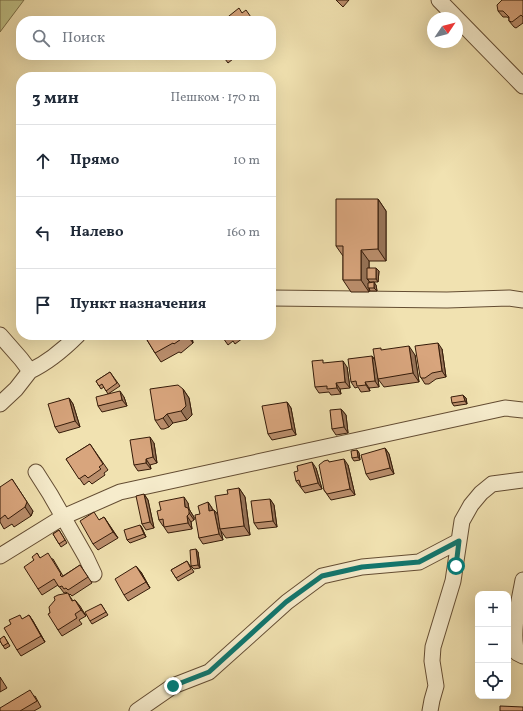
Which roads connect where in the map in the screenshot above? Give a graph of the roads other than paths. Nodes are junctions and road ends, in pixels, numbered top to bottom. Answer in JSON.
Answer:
{"nodes":[{"id":1,"x":439,"y":0,"type":"edge"},
{"id":2,"x":523,"y":86,"type":"edge"},
{"id":3,"x":276,"y":298,"type":"edge"},
{"id":4,"x":523,"y":300,"type":"edge"},
{"id":5,"x":0,"y":335,"type":"edge"},
{"id":6,"x":73,"y":340,"type":"edge"},
{"id":7,"x":30,"y":371,"type":"junction"},
{"id":8,"x":0,"y":404,"type":"edge"},
{"id":9,"x":523,"y":410,"type":"edge"},
{"id":10,"x":36,"y":472,"type":"dead end"},
{"id":11,"x":523,"y":480,"type":"edge"},
{"id":12,"x":63,"y":517,"type":"junction"},
{"id":13,"x":459,"y":541,"type":"junction"},
{"id":14,"x":0,"y":556,"type":"edge"},
{"id":15,"x":94,"y":574,"type":"dead end"},
{"id":16,"x":523,"y":580,"type":"edge"},
{"id":17,"x":523,"y":656,"type":"edge"},
{"id":18,"x":137,"y":711,"type":"edge"},
{"id":19,"x":430,"y":711,"type":"edge"}],
"edges":[{"from":1,"to":2,"type":"street"},
{"from":3,"to":4,"type":"street"},
{"from":5,"to":7,"type":"street"},
{"from":6,"to":7,"type":"street"},
{"from":7,"to":8,"type":"street"},
{"from":9,"to":12,"type":"street"},
{"from":10,"to":12,"type":"street"},
{"from":11,"to":13,"type":"street"},
{"from":12,"to":14,"type":"street"},
{"from":12,"to":15,"type":"street"},
{"from":13,"to":18,"type":"street"},
{"from":13,"to":19,"type":"street"},
{"from":16,"to":17,"type":"street"}]}
